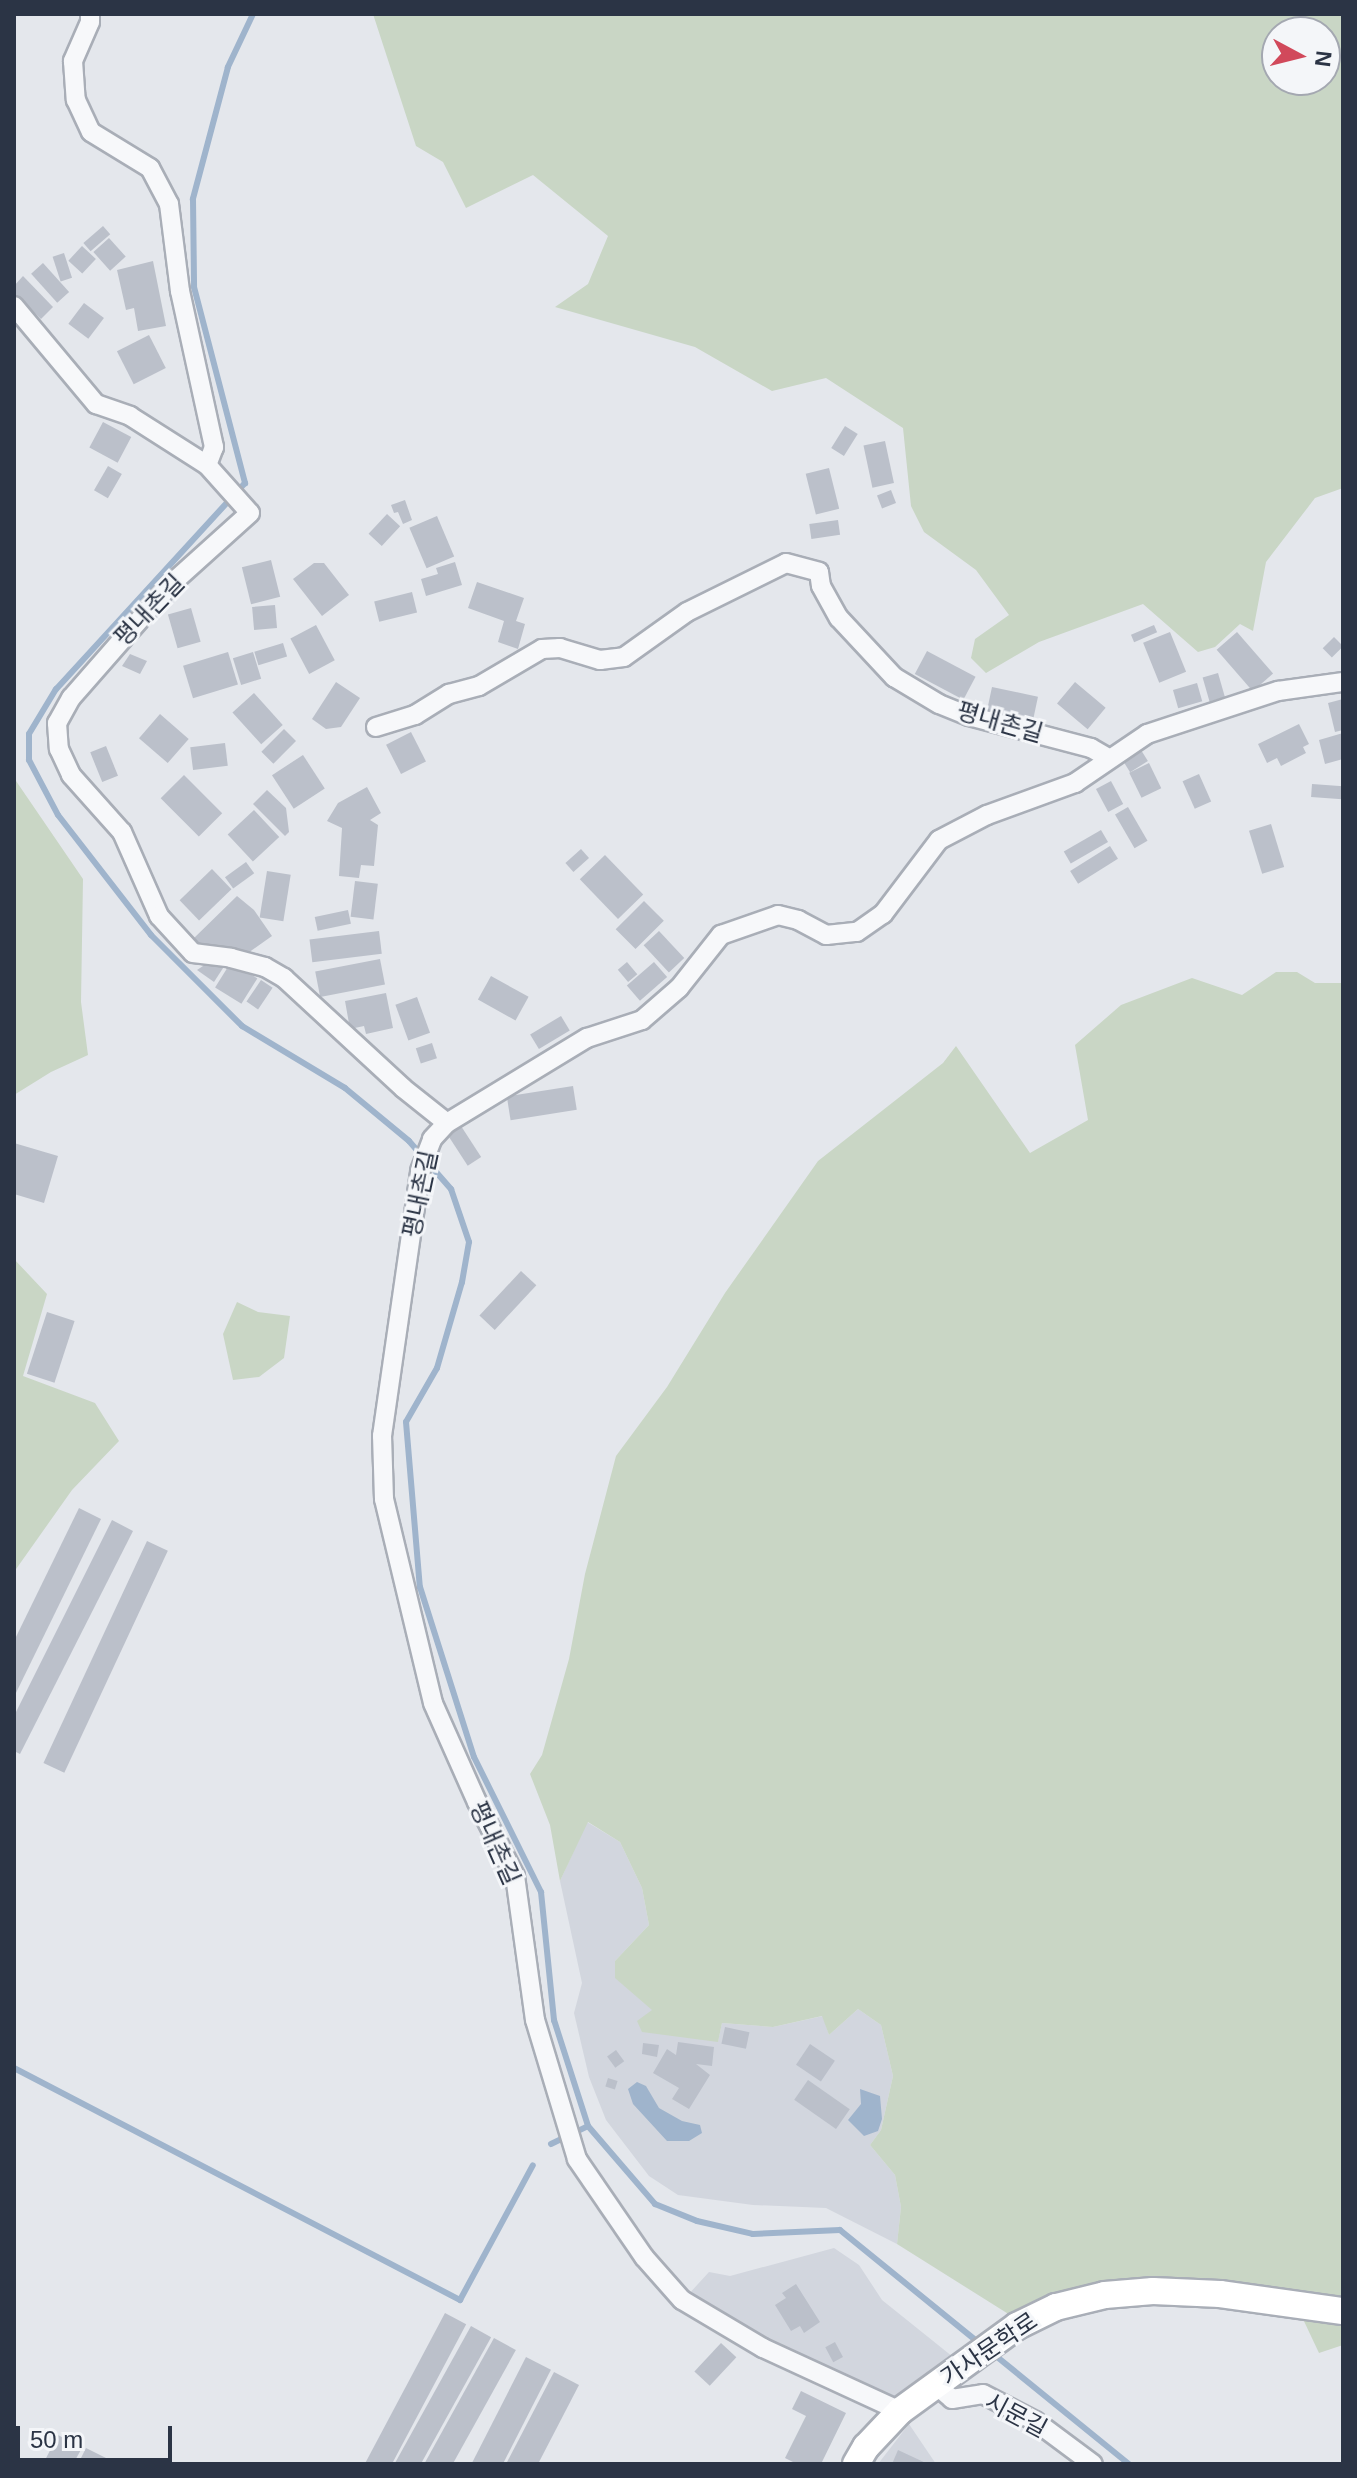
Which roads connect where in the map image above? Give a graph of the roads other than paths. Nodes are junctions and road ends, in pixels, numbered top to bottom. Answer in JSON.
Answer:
{"nodes":[{"id":1,"x":90,"y":14,"type":"edge"},
{"id":2,"x":14,"y":306,"type":"edge"},
{"id":3,"x":207,"y":465,"type":"junction"},
{"id":4,"x":1343,"y":682,"type":"edge"},
{"id":5,"x":376,"y":727,"type":"dead end"},
{"id":6,"x":1108,"y":758,"type":"junction"},
{"id":7,"x":447,"y":1123,"type":"junction"},
{"id":8,"x":1343,"y":2311,"type":"edge"},
{"id":9,"x":936,"y":2385,"type":"junction"},
{"id":10,"x":900,"y":2411,"type":"junction"},
{"id":11,"x":856,"y":2464,"type":"edge"},
{"id":12,"x":1093,"y":2464,"type":"edge"}],
"edges":[{"from":1,"to":3,"type":"street"},
{"from":2,"to":3,"type":"street","name":"평내촌길"},
{"from":3,"to":7,"type":"street","name":"평내촌길"},
{"from":4,"to":6,"type":"street","name":"평내촌길"},
{"from":5,"to":6,"type":"street","name":"평내촌길"},
{"from":6,"to":7,"type":"street","name":"평내촌길"},
{"from":7,"to":10,"type":"street","name":"평내촌길"},
{"from":8,"to":9,"type":"main road","name":"가사문학로"},
{"from":9,"to":10,"type":"main road","name":"가사문학로"},
{"from":9,"to":12,"type":"street","name":"시문길"},
{"from":10,"to":11,"type":"main road","name":"가사문학로"}]}
